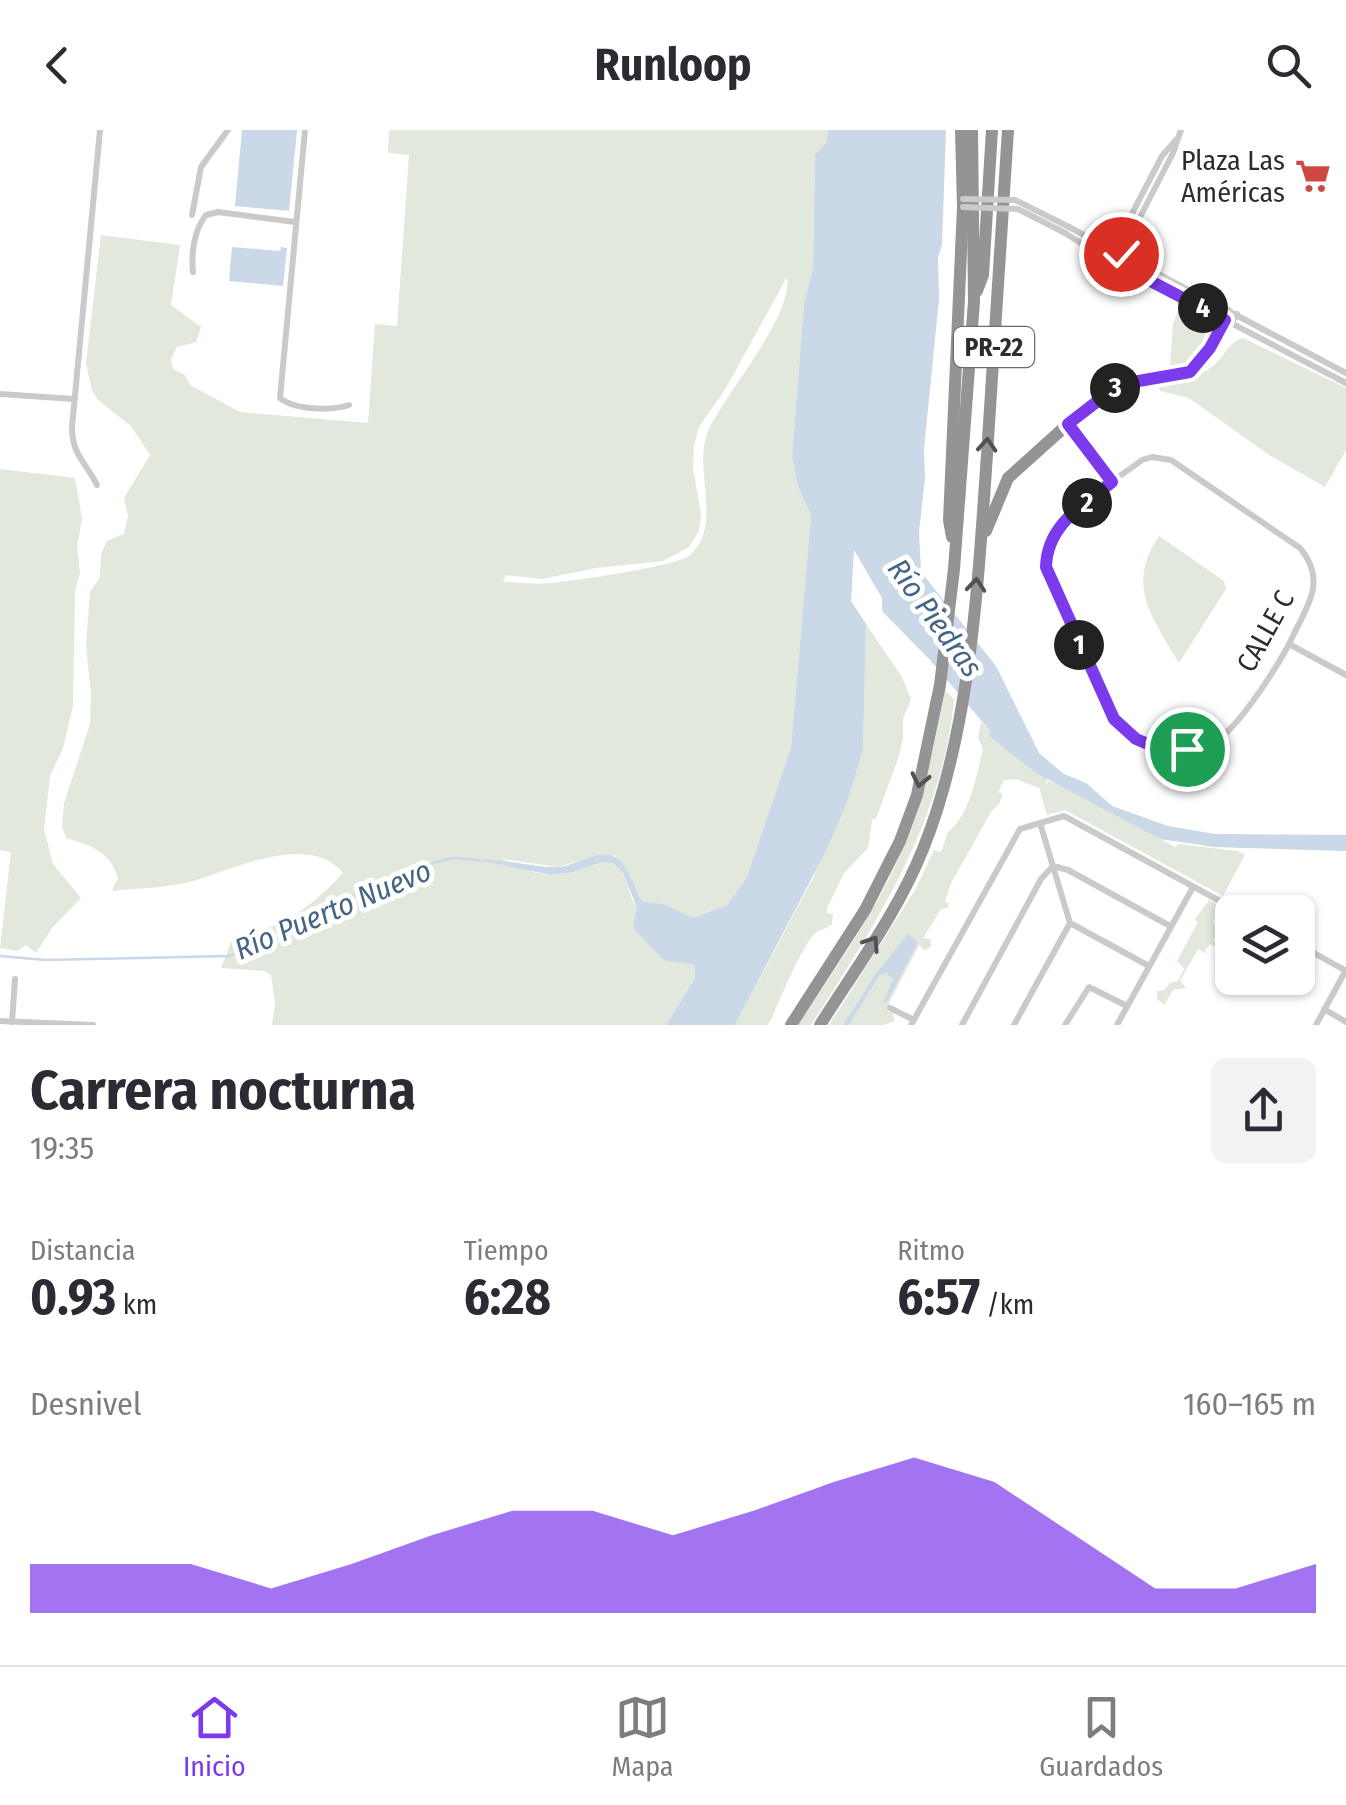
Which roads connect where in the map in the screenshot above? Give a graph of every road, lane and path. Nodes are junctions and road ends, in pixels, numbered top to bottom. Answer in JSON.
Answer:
{"nodes":[{"id":1,"x":100,"y":130,"type":"edge"},
{"id":2,"x":228,"y":130,"type":"edge"},
{"id":3,"x":305,"y":130,"type":"edge"},
{"id":4,"x":962,"y":130,"type":"edge"},
{"id":5,"x":972,"y":130,"type":"edge"},
{"id":6,"x":980,"y":130,"type":"edge"},
{"id":7,"x":992,"y":130,"type":"edge"},
{"id":8,"x":1010,"y":130,"type":"edge"},
{"id":9,"x":1181,"y":130,"type":"edge"},
{"id":10,"x":963,"y":203,"type":"junction"},
{"id":11,"x":192,"y":214,"type":"dead end"},
{"id":12,"x":295,"y":222,"type":"junction"},
{"id":13,"x":974,"y":226,"type":"junction"},
{"id":14,"x":1067,"y":230,"type":"junction"},
{"id":15,"x":1117,"y":252,"type":"junction"},
{"id":16,"x":1112,"y":261,"type":"junction"},
{"id":17,"x":193,"y":272,"type":"dead end"},
{"id":18,"x":974,"y":301,"type":"junction"},
{"id":19,"x":1233,"y":312,"type":"junction"},
{"id":20,"x":1228,"y":321,"type":"junction"},
{"id":21,"x":1246,"y":330,"type":"junction"},
{"id":22,"x":1218,"y":350,"type":"junction"},
{"id":23,"x":1190,"y":372,"type":"junction"},
{"id":24,"x":1346,"y":374,"type":"edge"},
{"id":25,"x":1346,"y":382,"type":"edge"},
{"id":26,"x":0,"y":394,"type":"edge"},
{"id":27,"x":74,"y":399,"type":"junction"},
{"id":28,"x":349,"y":404,"type":"dead end"},
{"id":29,"x":1068,"y":424,"type":"junction"},
{"id":30,"x":1112,"y":482,"type":"junction"},
{"id":31,"x":97,"y":485,"type":"dead end"},
{"id":32,"x":980,"y":542,"type":"junction"},
{"id":33,"x":956,"y":554,"type":"junction"},
{"id":34,"x":1289,"y":644,"type":"junction"},
{"id":35,"x":1346,"y":675,"type":"edge"},
{"id":36,"x":1040,"y":823,"type":"junction"},
{"id":37,"x":1053,"y":866,"type":"junction"},
{"id":38,"x":1193,"y":887,"type":"junction"},
{"id":39,"x":1215,"y":899,"type":"edge"},
{"id":40,"x":1070,"y":923,"type":"junction"},
{"id":41,"x":1170,"y":926,"type":"junction"},
{"id":42,"x":1315,"y":953,"type":"edge"},
{"id":43,"x":1148,"y":966,"type":"junction"},
{"id":44,"x":1346,"y":970,"type":"edge"},
{"id":45,"x":16,"y":979,"type":"dead end"},
{"id":46,"x":1126,"y":1006,"type":"junction"},
{"id":47,"x":890,"y":1008,"type":"dead end"},
{"id":48,"x":1324,"y":1009,"type":"junction"},
{"id":49,"x":0,"y":1021,"type":"edge"},
{"id":50,"x":912,"y":1022,"type":"edge"},
{"id":51,"x":1346,"y":1022,"type":"edge"},
{"id":52,"x":12,"y":1023,"type":"edge"},
{"id":53,"x":93,"y":1025,"type":"edge"},
{"id":54,"x":790,"y":1025,"type":"edge"},
{"id":55,"x":820,"y":1025,"type":"edge"},
{"id":56,"x":962,"y":1025,"type":"edge"},
{"id":57,"x":1014,"y":1025,"type":"edge"},
{"id":58,"x":1065,"y":1025,"type":"edge"},
{"id":59,"x":1117,"y":1025,"type":"edge"},
{"id":60,"x":1316,"y":1025,"type":"edge"}],
"edges":[{"from":1,"to":27,"type":"street"},
{"from":2,"to":11,"type":"street"},
{"from":3,"to":12,"type":"street"},
{"from":4,"to":10,"type":"highway"},
{"from":5,"to":13,"type":"highway","number":"PR-22"},
{"from":6,"to":13,"type":"highway"},
{"from":7,"to":18,"type":"highway"},
{"from":32,"to":8,"type":"highway","number":"PR-22","one_way":true},
{"from":9,"to":15,"type":"street"},
{"from":10,"to":14,"type":"street","bridge":true},
{"from":10,"to":33,"type":"highway"},
{"from":12,"to":17,"type":"street"},
{"from":12,"to":28,"type":"street"},
{"from":13,"to":18,"type":"highway","number":"PR-22"},
{"from":14,"to":15,"type":"street"},
{"from":14,"to":16,"type":"street"},
{"from":15,"to":16,"type":"street"},
{"from":15,"to":19,"type":"street"},
{"from":16,"to":20,"type":"street"},
{"from":18,"to":33,"type":"highway","number":"PR-22"},
{"from":19,"to":20,"type":"street"},
{"from":19,"to":24,"type":"street"},
{"from":20,"to":21,"type":"street"},
{"from":20,"to":22,"type":"street"},
{"from":20,"to":23,"type":"street"},
{"from":21,"to":22,"type":"street"},
{"from":21,"to":25,"type":"street"},
{"from":22,"to":23,"type":"street"},
{"from":23,"to":29,"type":"street"},
{"from":26,"to":27,"type":"street"},
{"from":27,"to":31,"type":"street"},
{"from":29,"to":30,"type":"street"},
{"from":29,"to":32,"type":"highway"},
{"from":30,"to":34,"type":"street","name":"CALLE C"},
{"from":30,"to":34,"type":"street","name":"CALLE C"},
{"from":55,"to":32,"type":"highway","number":"PR-22","one_way":true},
{"from":33,"to":54,"type":"highway","number":"PR-22","one_way":true},
{"from":34,"to":35,"type":"street"},
{"from":36,"to":37,"type":"street"},
{"from":36,"to":38,"type":"street"},
{"from":36,"to":50,"type":"street"},
{"from":37,"to":40,"type":"street"},
{"from":37,"to":41,"type":"street"},
{"from":37,"to":56,"type":"street"},
{"from":38,"to":39,"type":"street"},
{"from":38,"to":41,"type":"street"},
{"from":40,"to":43,"type":"street"},
{"from":40,"to":57,"type":"street"},
{"from":41,"to":43,"type":"street"},
{"from":42,"to":44,"type":"street"},
{"from":43,"to":46,"type":"street"},
{"from":44,"to":48,"type":"street"},
{"from":45,"to":52,"type":"street"},
{"from":46,"to":58,"type":"street"},
{"from":46,"to":59,"type":"street"},
{"from":47,"to":50,"type":"street"},
{"from":48,"to":51,"type":"street"},
{"from":48,"to":60,"type":"street"},
{"from":49,"to":52,"type":"street"},
{"from":52,"to":53,"type":"street"}]}
